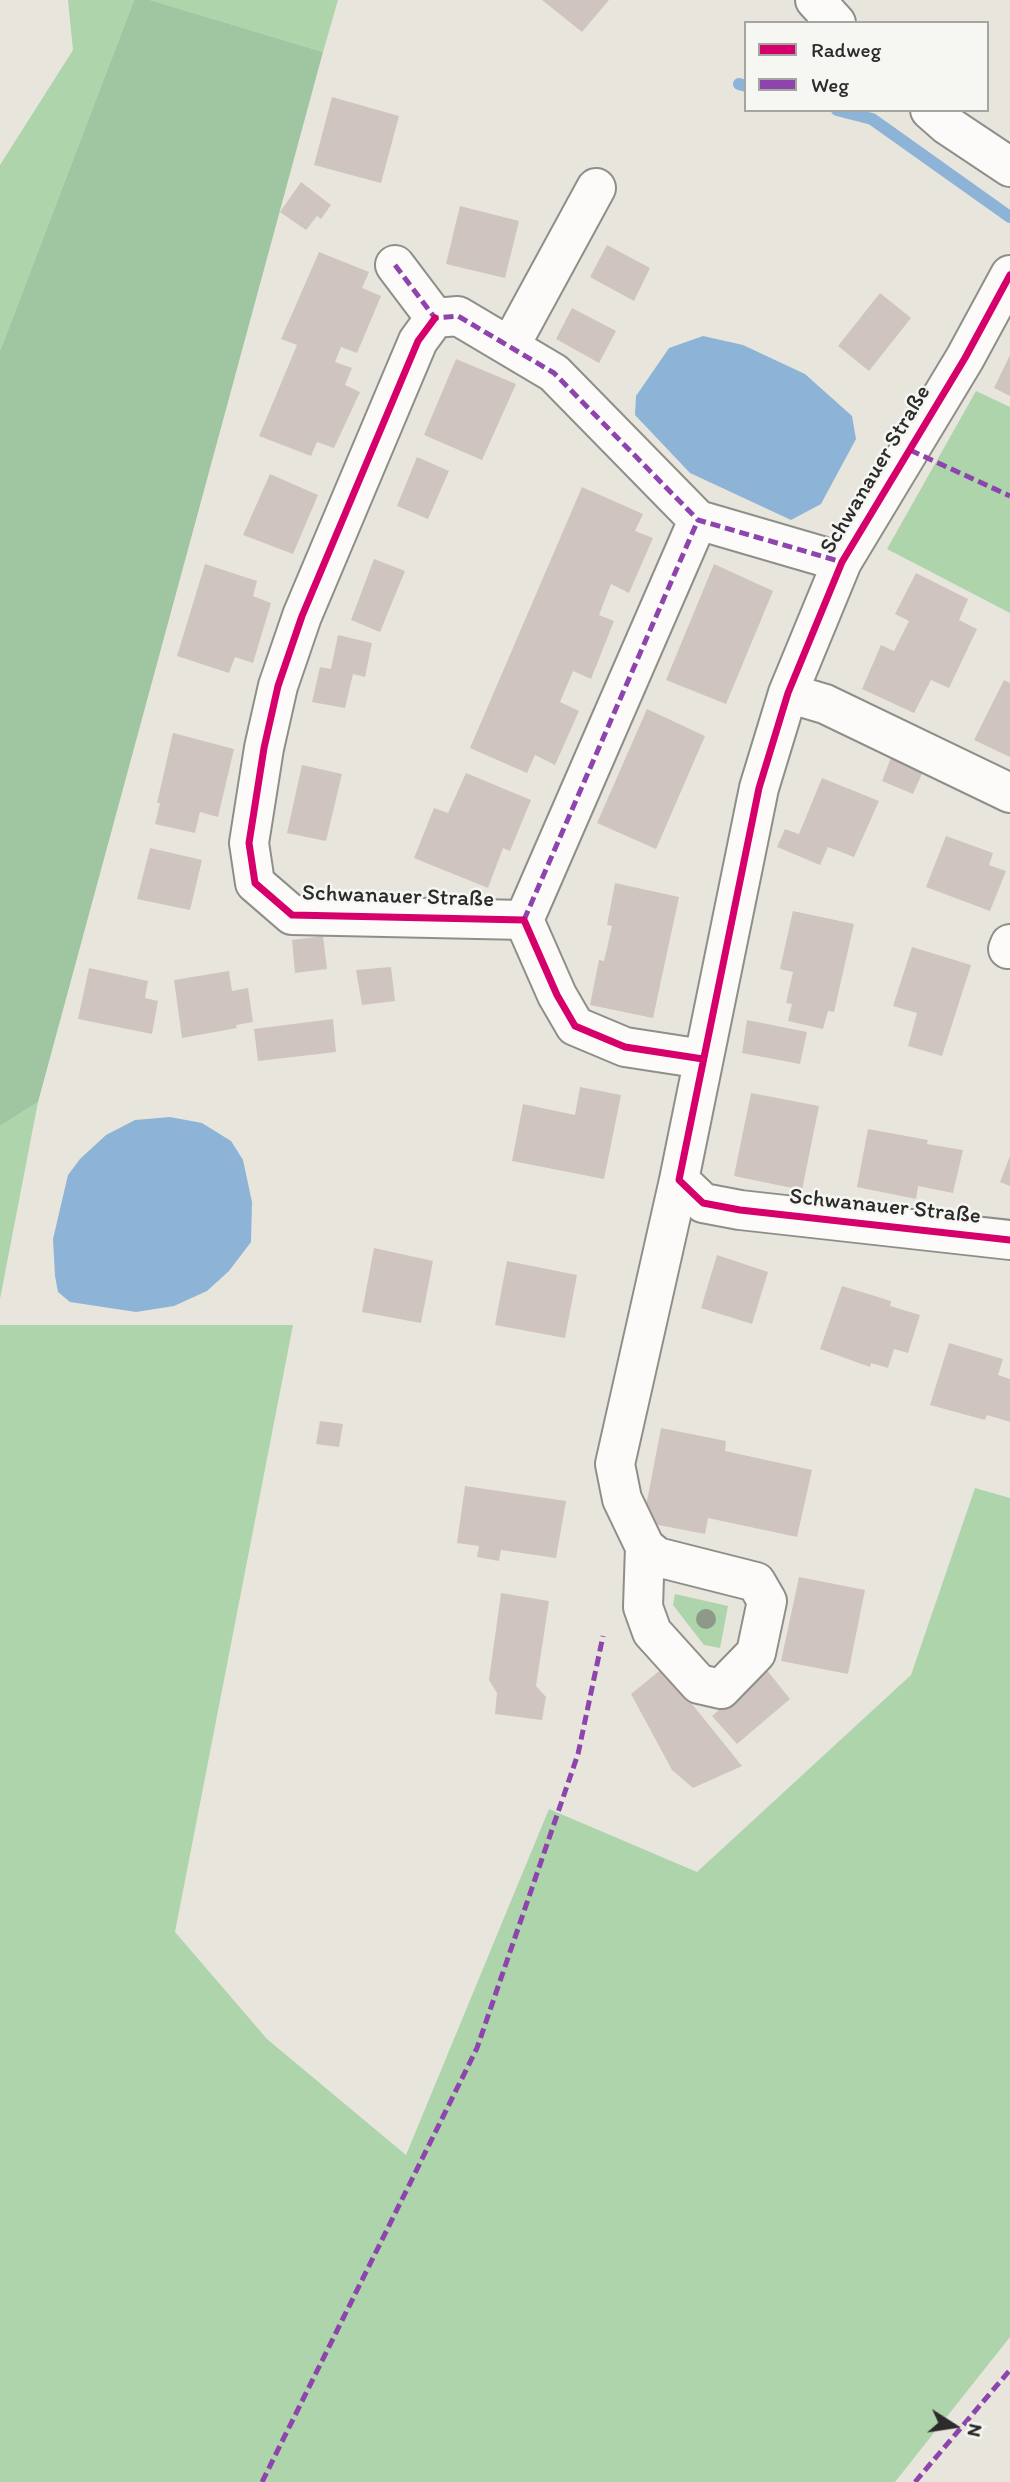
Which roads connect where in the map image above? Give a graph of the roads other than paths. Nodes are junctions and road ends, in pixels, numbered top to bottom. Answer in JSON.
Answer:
{"nodes":[{"id":1,"x":815,"y":0,"type":"edge"},
{"id":2,"x":834,"y":21,"type":"edge"},
{"id":3,"x":932,"y":112,"type":"edge"},
{"id":4,"x":1010,"y":167,"type":"edge"},
{"id":5,"x":596,"y":188,"type":"dead end"},
{"id":6,"x":395,"y":265,"type":"dead end"},
{"id":7,"x":1010,"y":275,"type":"edge"},
{"id":8,"x":435,"y":318,"type":"junction"},
{"id":9,"x":510,"y":346,"type":"junction"},
{"id":10,"x":698,"y":520,"type":"junction"},
{"id":11,"x":842,"y":562,"type":"junction"},
{"id":12,"x":788,"y":692,"type":"junction"},
{"id":13,"x":1010,"y":793,"type":"edge"},
{"id":14,"x":524,"y":920,"type":"junction"},
{"id":15,"x":703,"y":1059,"type":"junction"},
{"id":16,"x":679,"y":1180,"type":"junction"},
{"id":17,"x":1010,"y":1241,"type":"edge"},
{"id":18,"x":645,"y":1547,"type":"dead end"}],
"edges":[{"from":1,"to":2,"type":"street"},
{"from":3,"to":4,"type":"street"},
{"from":5,"to":9,"type":"street"},
{"from":6,"to":8,"type":"street"},
{"from":7,"to":11,"type":"street","name":"Schwanauer Straße"},
{"from":8,"to":9,"type":"street","name":"Schwanauer Straße"},
{"from":8,"to":14,"type":"street","name":"Schwanauer Straße"},
{"from":9,"to":10,"type":"street","name":"Schwanauer Straße"},
{"from":10,"to":11,"type":"street","name":"Schwanauer Straße"},
{"from":10,"to":14,"type":"street","name":"Schwanauer Straße"},
{"from":11,"to":12,"type":"street","name":"Schwanauer Straße"},
{"from":12,"to":13,"type":"street"},
{"from":12,"to":15,"type":"street","name":"Schwanauer Straße"},
{"from":14,"to":15,"type":"street","name":"Schwanauer Straße"},
{"from":15,"to":16,"type":"street","name":"Schwanauer Straße"},
{"from":16,"to":17,"type":"street","name":"Schwanauer Straße"},
{"from":16,"to":18,"type":"street","name":"Schwanauer Straße"}]}
